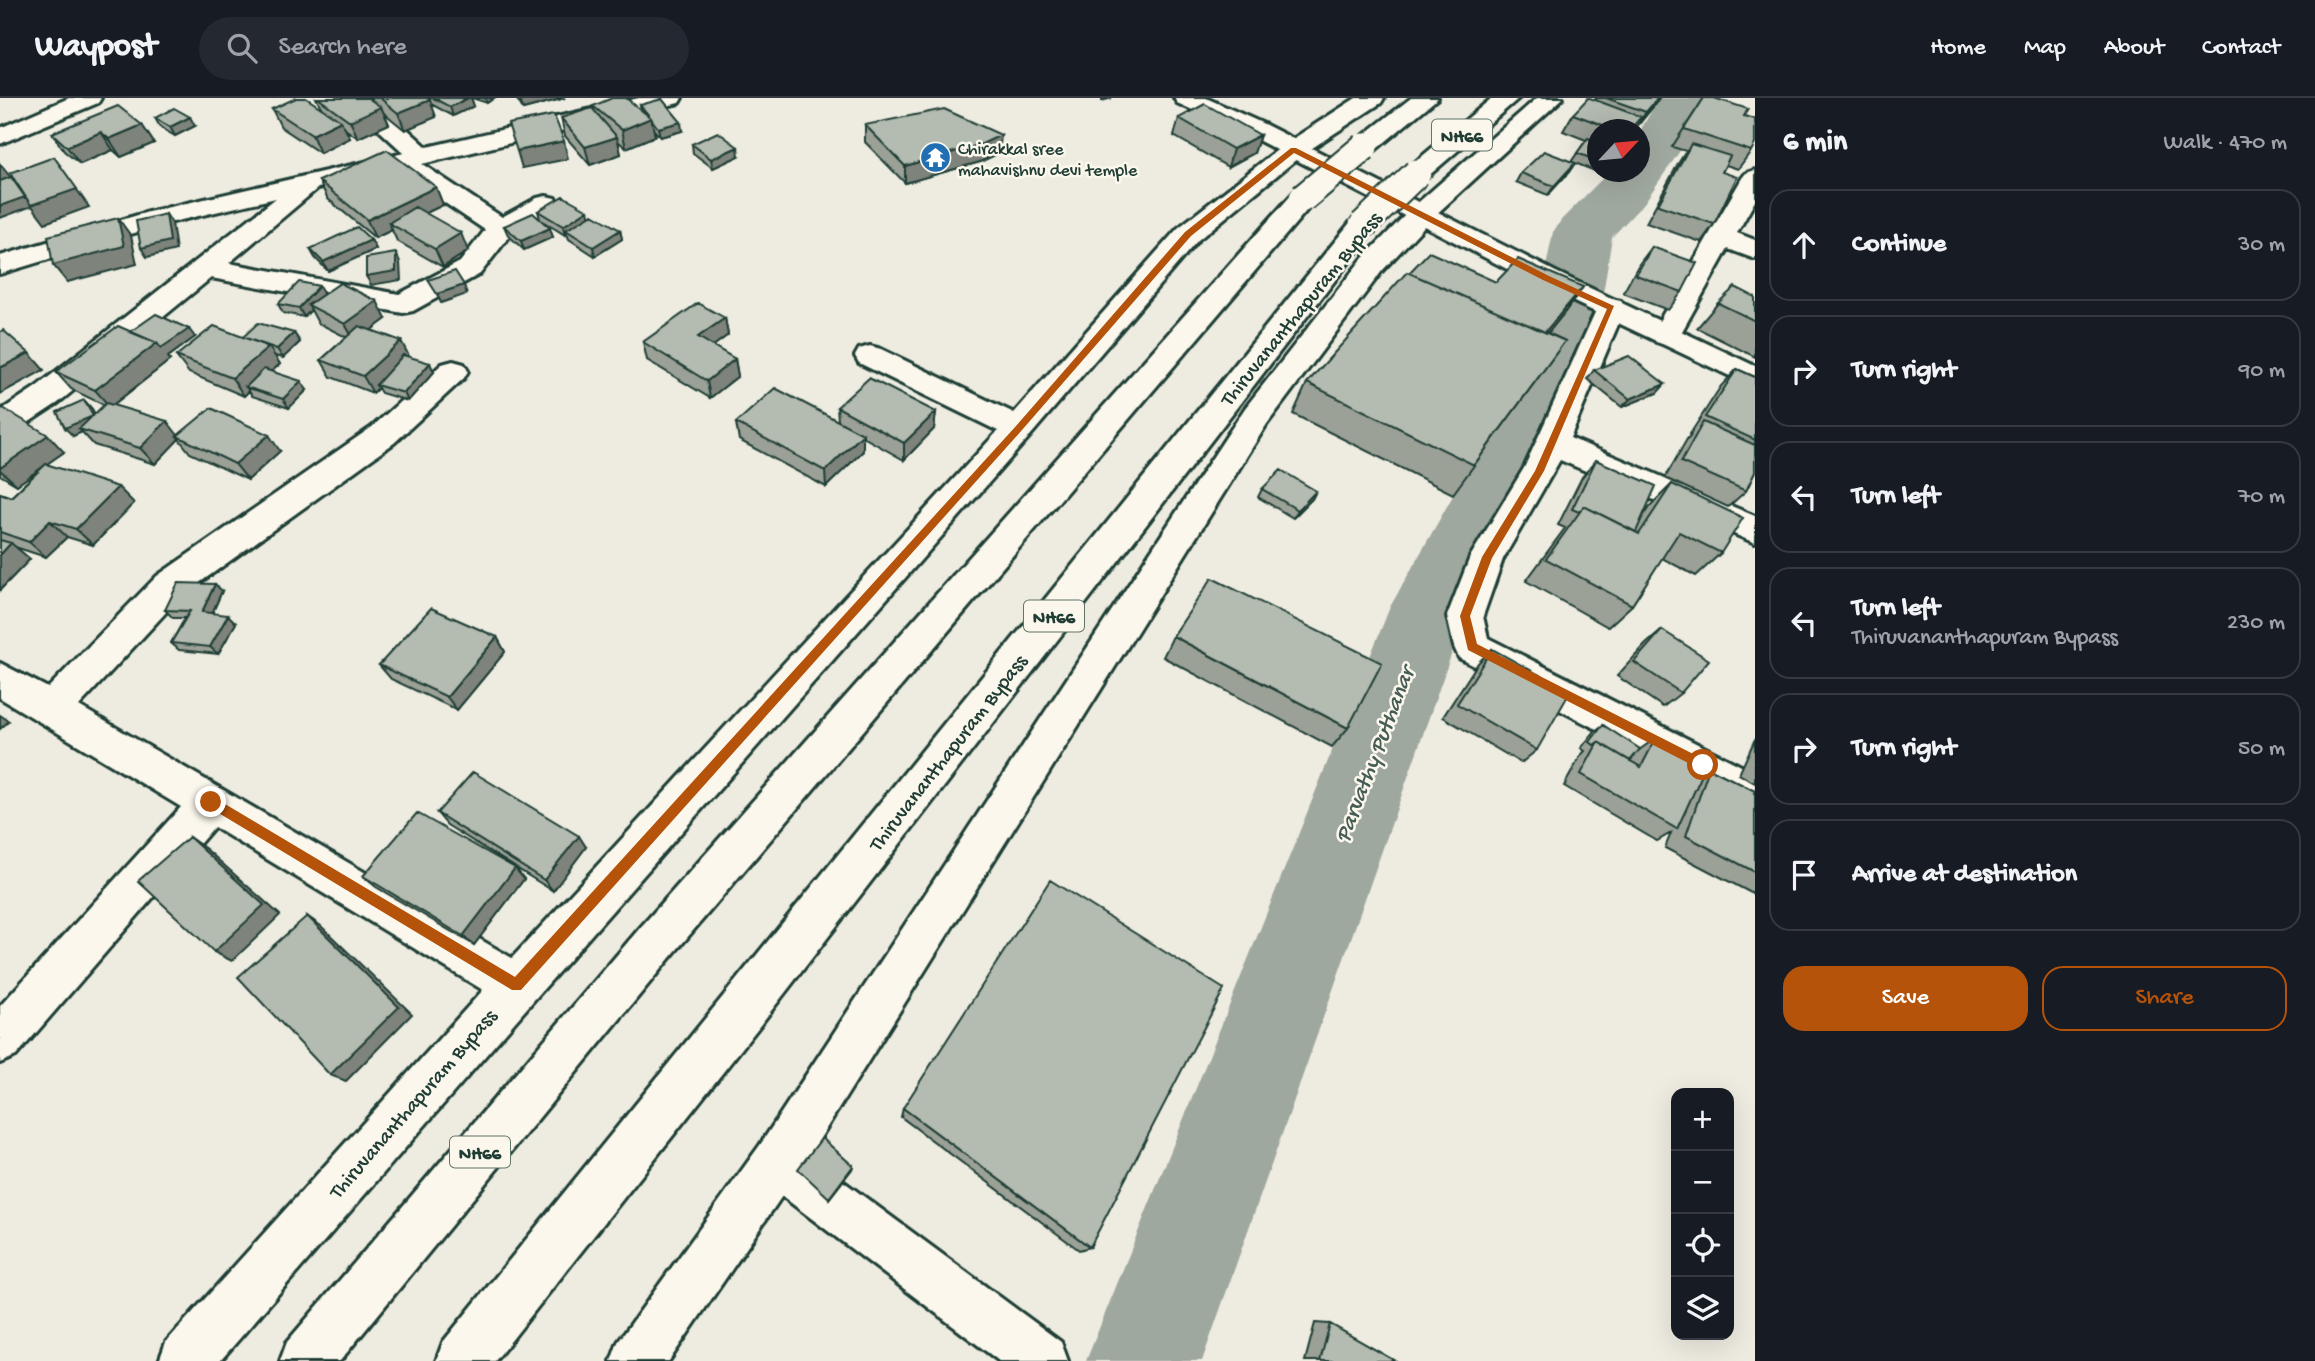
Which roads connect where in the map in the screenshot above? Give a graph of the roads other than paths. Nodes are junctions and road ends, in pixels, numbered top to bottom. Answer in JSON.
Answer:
{"nodes":[{"id":1,"x":89,"y":98,"type":"edge"},
{"id":2,"x":1186,"y":98,"type":"edge"},
{"id":3,"x":1372,"y":98,"type":"edge"},
{"id":4,"x":1426,"y":98,"type":"edge"},
{"id":5,"x":1507,"y":98,"type":"edge"},
{"id":6,"x":1551,"y":98,"type":"edge"},
{"id":7,"x":662,"y":99,"type":"edge"},
{"id":8,"x":365,"y":104,"type":"edge"},
{"id":9,"x":0,"y":137,"type":"edge"},
{"id":10,"x":1294,"y":149,"type":"junction"},
{"id":11,"x":411,"y":159,"type":"junction"},
{"id":12,"x":1755,"y":178,"type":"edge"},
{"id":13,"x":313,"y":181,"type":"junction"},
{"id":14,"x":546,"y":205,"type":"edge"},
{"id":15,"x":1423,"y":213,"type":"junction"},
{"id":16,"x":501,"y":228,"type":"junction"},
{"id":17,"x":1722,"y":237,"type":"junction"},
{"id":18,"x":1755,"y":250,"type":"edge"},
{"id":19,"x":0,"y":265,"type":"edge"},
{"id":20,"x":205,"y":268,"type":"junction"},
{"id":21,"x":1600,"y":303,"type":"junction"},
{"id":22,"x":1666,"y":335,"type":"junction"},
{"id":23,"x":870,"y":356,"type":"dead end"},
{"id":24,"x":453,"y":371,"type":"dead end"},
{"id":25,"x":1755,"y":378,"type":"edge"},
{"id":26,"x":0,"y":426,"type":"edge"},
{"id":27,"x":1019,"y":428,"type":"junction"},
{"id":28,"x":1551,"y":443,"type":"junction"},
{"id":29,"x":1755,"y":530,"type":"edge"},
{"id":30,"x":0,"y":679,"type":"edge"},
{"id":31,"x":52,"y":709,"type":"junction"},
{"id":32,"x":1755,"y":793,"type":"edge"},
{"id":33,"x":211,"y":802,"type":"junction"},
{"id":34,"x":517,"y":985,"type":"junction"},
{"id":35,"x":0,"y":1040,"type":"edge"},
{"id":36,"x":777,"y":1162,"type":"junction"},
{"id":37,"x":185,"y":1361,"type":"edge"},
{"id":38,"x":306,"y":1361,"type":"edge"},
{"id":39,"x":462,"y":1361,"type":"edge"},
{"id":40,"x":637,"y":1361,"type":"edge"},
{"id":41,"x":1042,"y":1361,"type":"edge"}],
"edges":[{"from":1,"to":9,"type":"main road"},
{"from":2,"to":10,"type":"main road"},
{"from":3,"to":10,"type":"main road","name":"Thiruvananthapuram Bypass"},
{"from":4,"to":38,"type":"main road","number":"NH66","bridge":true},
{"from":5,"to":39,"type":"main road","name":"Thiruvananthapuram Bypass","number":"NH66","bridge":true},
{"from":6,"to":15,"type":"main road"},
{"from":7,"to":11,"type":"main road"},
{"from":8,"to":11,"type":"main road"},
{"from":10,"to":15,"type":"main road"},
{"from":10,"to":27,"type":"main road","name":"Thiruvananthapuram Bypass"},
{"from":11,"to":13,"type":"main road"},
{"from":11,"to":16,"type":"main road"},
{"from":12,"to":17,"type":"main road"},
{"from":13,"to":19,"type":"main road"},
{"from":13,"to":20,"type":"main road"},
{"from":14,"to":16,"type":"main road"},
{"from":15,"to":21,"type":"main road"},
{"from":15,"to":36,"type":"main road"},
{"from":16,"to":20,"type":"main road"},
{"from":17,"to":18,"type":"main road"},
{"from":17,"to":22,"type":"main road"},
{"from":20,"to":26,"type":"main road"},
{"from":21,"to":22,"type":"main road"},
{"from":21,"to":28,"type":"main road"},
{"from":22,"to":25,"type":"main road"},
{"from":23,"to":27,"type":"main road"},
{"from":24,"to":31,"type":"main road"},
{"from":27,"to":34,"type":"main road","name":"Thiruvananthapuram Bypass"},
{"from":28,"to":29,"type":"main road"},
{"from":28,"to":32,"type":"main road"},
{"from":30,"to":31,"type":"main road"},
{"from":31,"to":33,"type":"main road"},
{"from":33,"to":34,"type":"main road"},
{"from":33,"to":35,"type":"main road"},
{"from":34,"to":37,"type":"main road","name":"Thiruvananthapuram Bypass"},
{"from":36,"to":40,"type":"main road"},
{"from":36,"to":41,"type":"main road"}]}
